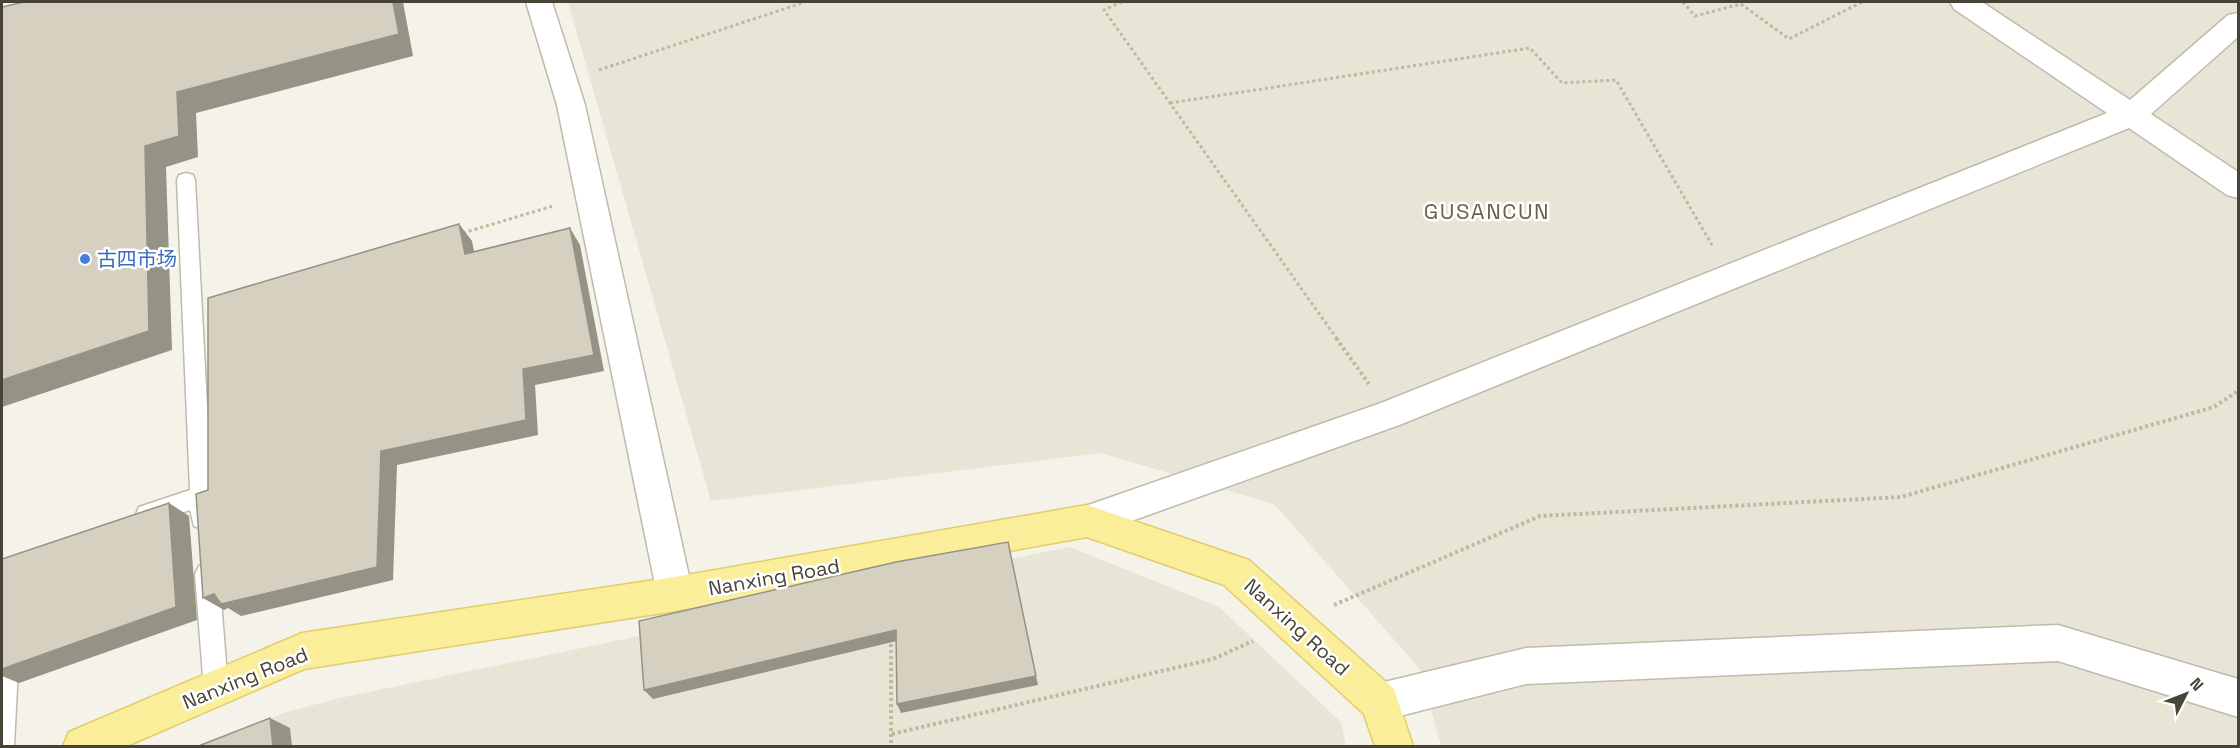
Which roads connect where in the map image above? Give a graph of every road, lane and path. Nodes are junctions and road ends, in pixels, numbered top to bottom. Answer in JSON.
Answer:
{"nodes":[{"id":1,"x":539,"y":2,"type":"edge"},
{"id":2,"x":805,"y":2,"type":"edge"},
{"id":3,"x":1122,"y":2,"type":"edge"},
{"id":4,"x":1683,"y":2,"type":"edge"},
{"id":5,"x":1862,"y":2,"type":"edge"},
{"id":6,"x":1963,"y":2,"type":"edge"},
{"id":7,"x":2238,"y":22,"type":"edge"},
{"id":8,"x":564,"y":81,"type":"junction"},
{"id":9,"x":1170,"y":102,"type":"junction"},
{"id":10,"x":2132,"y":116,"type":"junction"},
{"id":11,"x":186,"y":180,"type":"dead end"},
{"id":12,"x":2238,"y":187,"type":"edge"},
{"id":13,"x":590,"y":195,"type":"junction"},
{"id":14,"x":453,"y":236,"type":"edge"},
{"id":15,"x":1731,"y":277,"type":"junction"},
{"id":16,"x":2238,"y":391,"type":"edge"},
{"id":17,"x":1390,"y":414,"type":"junction"},
{"id":18,"x":201,"y":496,"type":"junction"},
{"id":19,"x":1087,"y":521,"type":"junction"},
{"id":20,"x":122,"y":523,"type":"edge"},
{"id":21,"x":675,"y":594,"type":"junction"},
{"id":22,"x":1293,"y":623,"type":"junction"},
{"id":23,"x":891,"y":627,"type":"edge"},
{"id":24,"x":7,"y":630,"type":"edge"},
{"id":25,"x":216,"y":688,"type":"junction"},
{"id":26,"x":2238,"y":698,"type":"edge"},
{"id":27,"x":1380,"y":702,"type":"junction"},
{"id":28,"x":892,"y":734,"type":"junction"},
{"id":29,"x":2,"y":747,"type":"edge"},
{"id":30,"x":83,"y":747,"type":"edge"},
{"id":31,"x":891,"y":747,"type":"edge"},
{"id":32,"x":1394,"y":747,"type":"edge"}],
"edges":[{"from":1,"to":8,"type":"street"},
{"from":2,"to":8,"type":"path"},
{"from":3,"to":9,"type":"path"},
{"from":4,"to":5,"type":"path"},
{"from":6,"to":10,"type":"street"},
{"from":7,"to":10,"type":"street"},
{"from":8,"to":13,"type":"street"},
{"from":9,"to":15,"type":"path"},
{"from":9,"to":17,"type":"path"},
{"from":10,"to":12,"type":"street"},
{"from":10,"to":15,"type":"street"},
{"from":11,"to":18,"type":"lane"},
{"from":13,"to":14,"type":"path"},
{"from":13,"to":21,"type":"street"},
{"from":15,"to":17,"type":"street"},
{"from":16,"to":22,"type":"path"},
{"from":17,"to":19,"type":"street"},
{"from":18,"to":20,"type":"lane"},
{"from":18,"to":25,"type":"lane"},
{"from":19,"to":21,"type":"main road","name":"Nanxing Road"},
{"from":19,"to":22,"type":"main road","name":"Nanxing Road"},
{"from":21,"to":25,"type":"main road","name":"Nanxing Road"},
{"from":22,"to":27,"type":"main road","name":"Nanxing Road"},
{"from":22,"to":28,"type":"path"},
{"from":23,"to":28,"type":"path"},
{"from":24,"to":29,"type":"lane"},
{"from":25,"to":30,"type":"main road","name":"Nanxing Road"},
{"from":26,"to":27,"type":"street"},
{"from":27,"to":32,"type":"main road"},
{"from":28,"to":31,"type":"path"}]}
